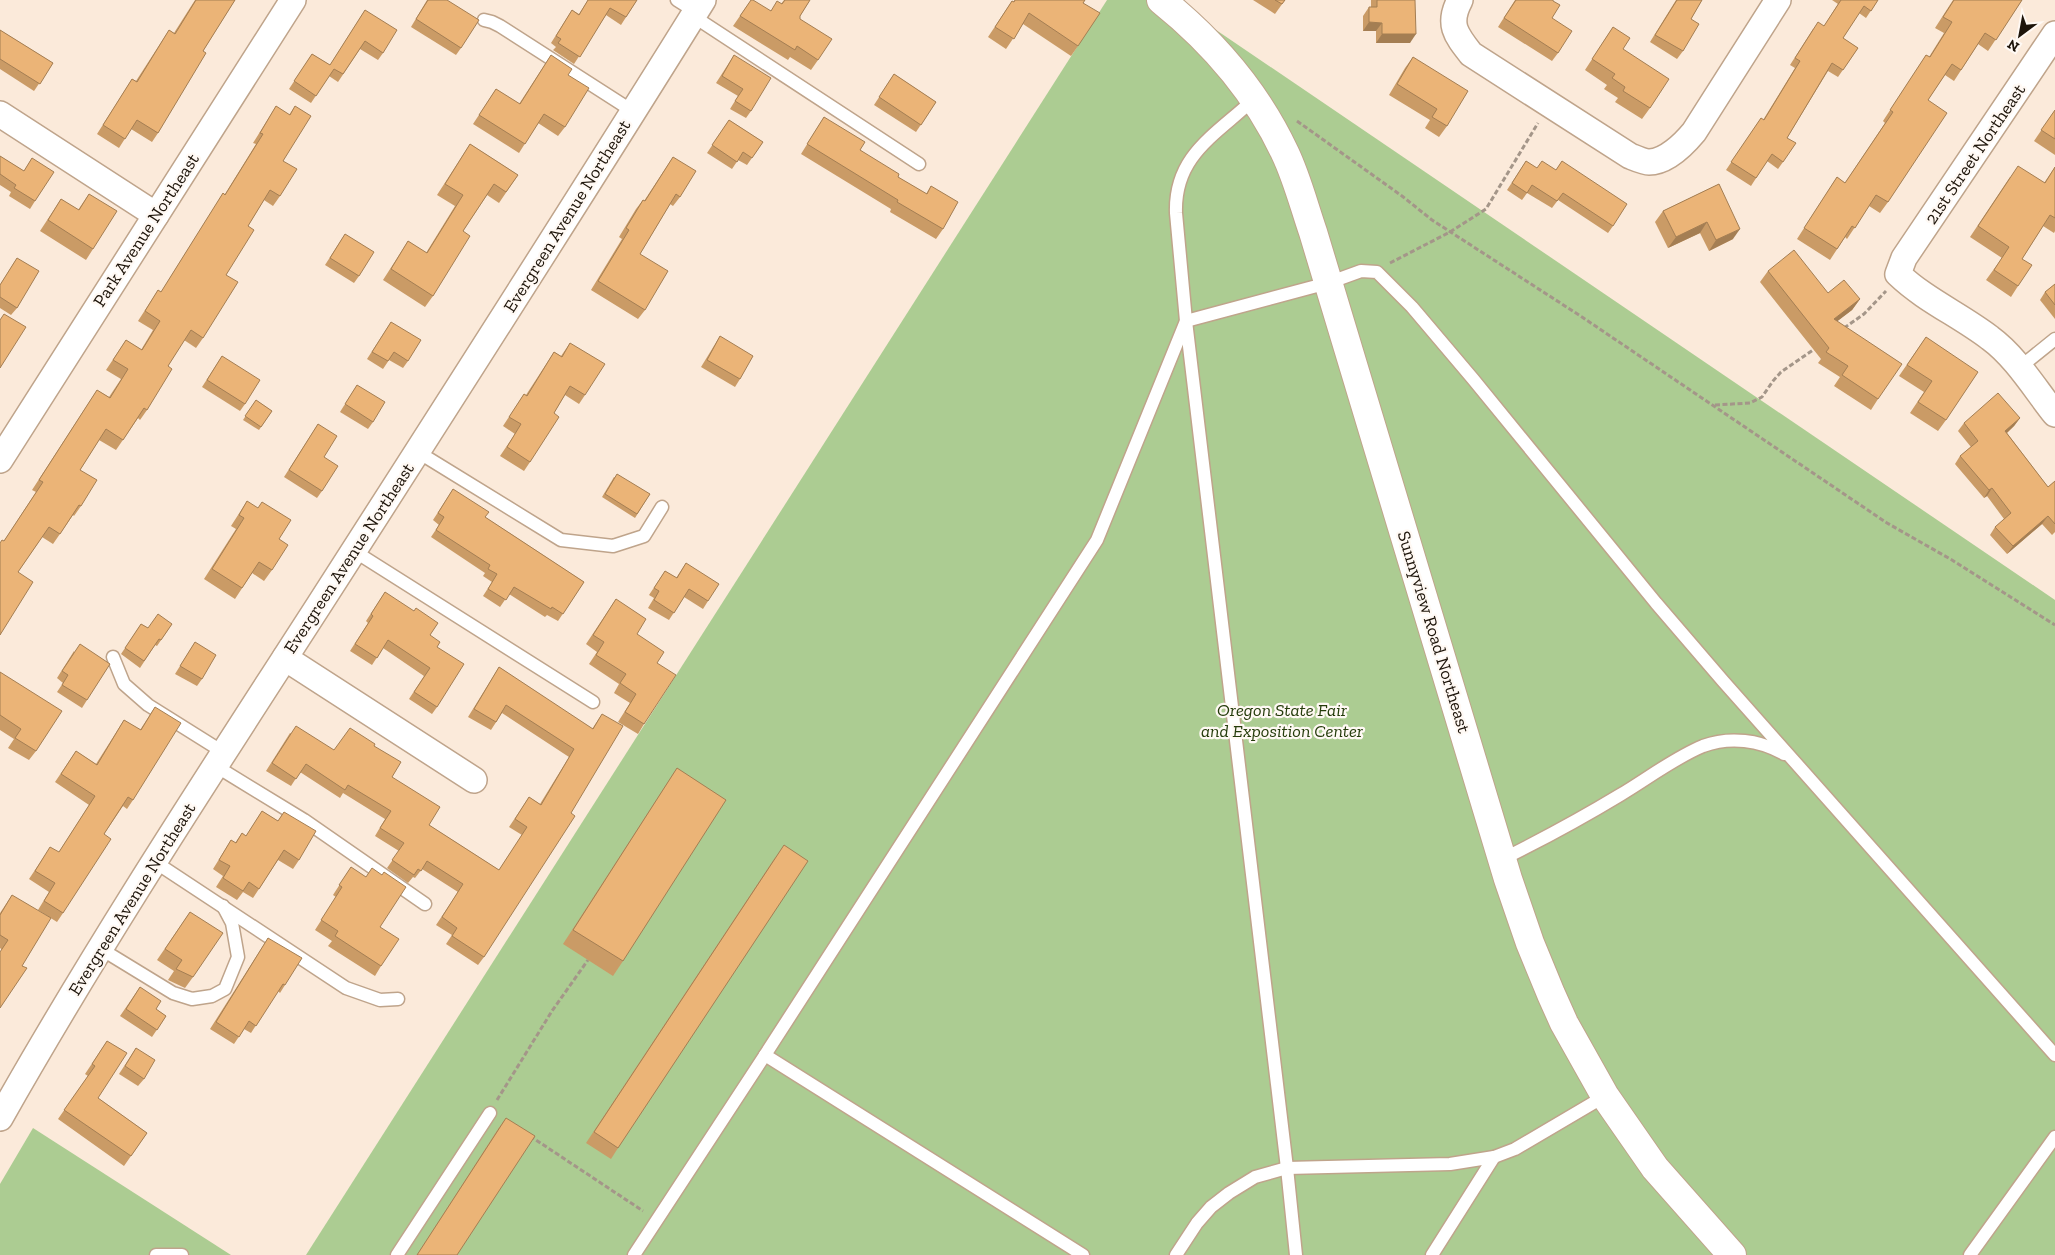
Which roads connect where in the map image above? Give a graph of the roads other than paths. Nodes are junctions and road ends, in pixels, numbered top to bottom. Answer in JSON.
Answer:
{"nodes":[{"id":1,"x":293,"y":0,"type":"edge"},
{"id":2,"x":1161,"y":0,"type":"edge"},
{"id":3,"x":1460,"y":0,"type":"edge"},
{"id":4,"x":1778,"y":0,"type":"edge"},
{"id":5,"x":692,"y":7,"type":"edge"},
{"id":6,"x":484,"y":20,"type":"dead end"},
{"id":7,"x":2055,"y":34,"type":"edge"},
{"id":8,"x":1254,"y":99,"type":"junction"},
{"id":9,"x":634,"y":112,"type":"junction"},
{"id":10,"x":0,"y":114,"type":"edge"},
{"id":11,"x":919,"y":164,"type":"dead end"},
{"id":12,"x":156,"y":215,"type":"junction"},
{"id":13,"x":1328,"y":283,"type":"junction"},
{"id":14,"x":1186,"y":321,"type":"junction"},
{"id":15,"x":2055,"y":339,"type":"edge"},
{"id":16,"x":2019,"y":368,"type":"junction"},
{"id":17,"x":2055,"y":414,"type":"edge"},
{"id":18,"x":418,"y":452,"type":"junction"},
{"id":19,"x":0,"y":460,"type":"edge"},
{"id":20,"x":662,"y":507,"type":"dead end"},
{"id":21,"x":354,"y":551,"type":"junction"},
{"id":22,"x":113,"y":657,"type":"dead end"},
{"id":23,"x":285,"y":658,"type":"junction"},
{"id":24,"x":593,"y":702,"type":"dead end"},
{"id":25,"x":1791,"y":757,"type":"junction"},
{"id":26,"x":219,"y":758,"type":"junction"},
{"id":27,"x":474,"y":780,"type":"dead end"},
{"id":28,"x":1503,"y":860,"type":"junction"},
{"id":29,"x":156,"y":862,"type":"junction"},
{"id":30,"x":425,"y":904,"type":"dead end"},
{"id":31,"x":223,"y":906,"type":"junction"},
{"id":32,"x":101,"y":949,"type":"junction"},
{"id":33,"x":398,"y":999,"type":"dead end"},
{"id":34,"x":765,"y":1055,"type":"junction"},
{"id":35,"x":2055,"y":1055,"type":"edge"},
{"id":36,"x":1605,"y":1096,"type":"junction"},
{"id":37,"x":490,"y":1113,"type":"road end"},
{"id":38,"x":0,"y":1118,"type":"edge"},
{"id":39,"x":2055,"y":1137,"type":"edge"},
{"id":40,"x":1494,"y":1157,"type":"junction"},
{"id":41,"x":1287,"y":1168,"type":"junction"},
{"id":42,"x":156,"y":1255,"type":"edge"},
{"id":43,"x":182,"y":1255,"type":"edge"},
{"id":44,"x":397,"y":1255,"type":"edge"},
{"id":45,"x":634,"y":1255,"type":"edge"},
{"id":46,"x":1083,"y":1255,"type":"edge"},
{"id":47,"x":1176,"y":1255,"type":"edge"},
{"id":48,"x":1296,"y":1255,"type":"edge"},
{"id":49,"x":1432,"y":1255,"type":"edge"},
{"id":50,"x":1732,"y":1255,"type":"edge"},
{"id":51,"x":1970,"y":1255,"type":"edge"}],
"edges":[{"from":1,"to":12,"type":"street","name":"Park Avenue Northeast"},
{"from":2,"to":8,"type":"main road","name":"Sunnyview Road Northeast"},
{"from":3,"to":4,"type":"street"},
{"from":5,"to":9,"type":"street","name":"Evergreen Avenue Northeast"},
{"from":5,"to":11,"type":"lane"},
{"from":6,"to":9,"type":"lane"},
{"from":7,"to":16,"type":"street","name":"21st Street Northeast"},
{"from":8,"to":13,"type":"main road","name":"Sunnyview Road Northeast"},
{"from":8,"to":14,"type":"lane"},
{"from":9,"to":18,"type":"street","name":"Evergreen Avenue Northeast"},
{"from":10,"to":12,"type":"street"},
{"from":12,"to":19,"type":"street","name":"Park Avenue Northeast"},
{"from":13,"to":14,"type":"lane"},
{"from":13,"to":25,"type":"lane"},
{"from":13,"to":28,"type":"main road","name":"Sunnyview Road Northeast"},
{"from":14,"to":34,"type":"lane"},
{"from":14,"to":41,"type":"lane"},
{"from":15,"to":16,"type":"lane"},
{"from":16,"to":17,"type":"street"},
{"from":18,"to":20,"type":"lane"},
{"from":18,"to":21,"type":"street","name":"Evergreen Avenue Northeast"},
{"from":21,"to":23,"type":"street","name":"Evergreen Avenue Northeast"},
{"from":21,"to":24,"type":"lane"},
{"from":22,"to":26,"type":"lane"},
{"from":23,"to":26,"type":"street","name":"Evergreen Avenue Northeast"},
{"from":23,"to":27,"type":"street"},
{"from":25,"to":28,"type":"lane"},
{"from":25,"to":35,"type":"lane"},
{"from":26,"to":29,"type":"street","name":"Evergreen Avenue Northeast"},
{"from":26,"to":30,"type":"lane"},
{"from":28,"to":36,"type":"main road","name":"Sunnyview Road Northeast"},
{"from":29,"to":31,"type":"lane"},
{"from":29,"to":32,"type":"street","name":"Evergreen Avenue Northeast"},
{"from":31,"to":32,"type":"lane"},
{"from":31,"to":33,"type":"lane"},
{"from":32,"to":38,"type":"street","name":"Evergreen Avenue Northeast"},
{"from":34,"to":45,"type":"lane"},
{"from":34,"to":46,"type":"lane"},
{"from":36,"to":40,"type":"lane"},
{"from":36,"to":50,"type":"main road","name":"Sunnyview Road Northeast"},
{"from":37,"to":44,"type":"lane"},
{"from":39,"to":51,"type":"lane"},
{"from":40,"to":41,"type":"lane"},
{"from":40,"to":49,"type":"lane"},
{"from":41,"to":47,"type":"lane"},
{"from":41,"to":48,"type":"lane"},
{"from":42,"to":43,"type":"lane"}]}
